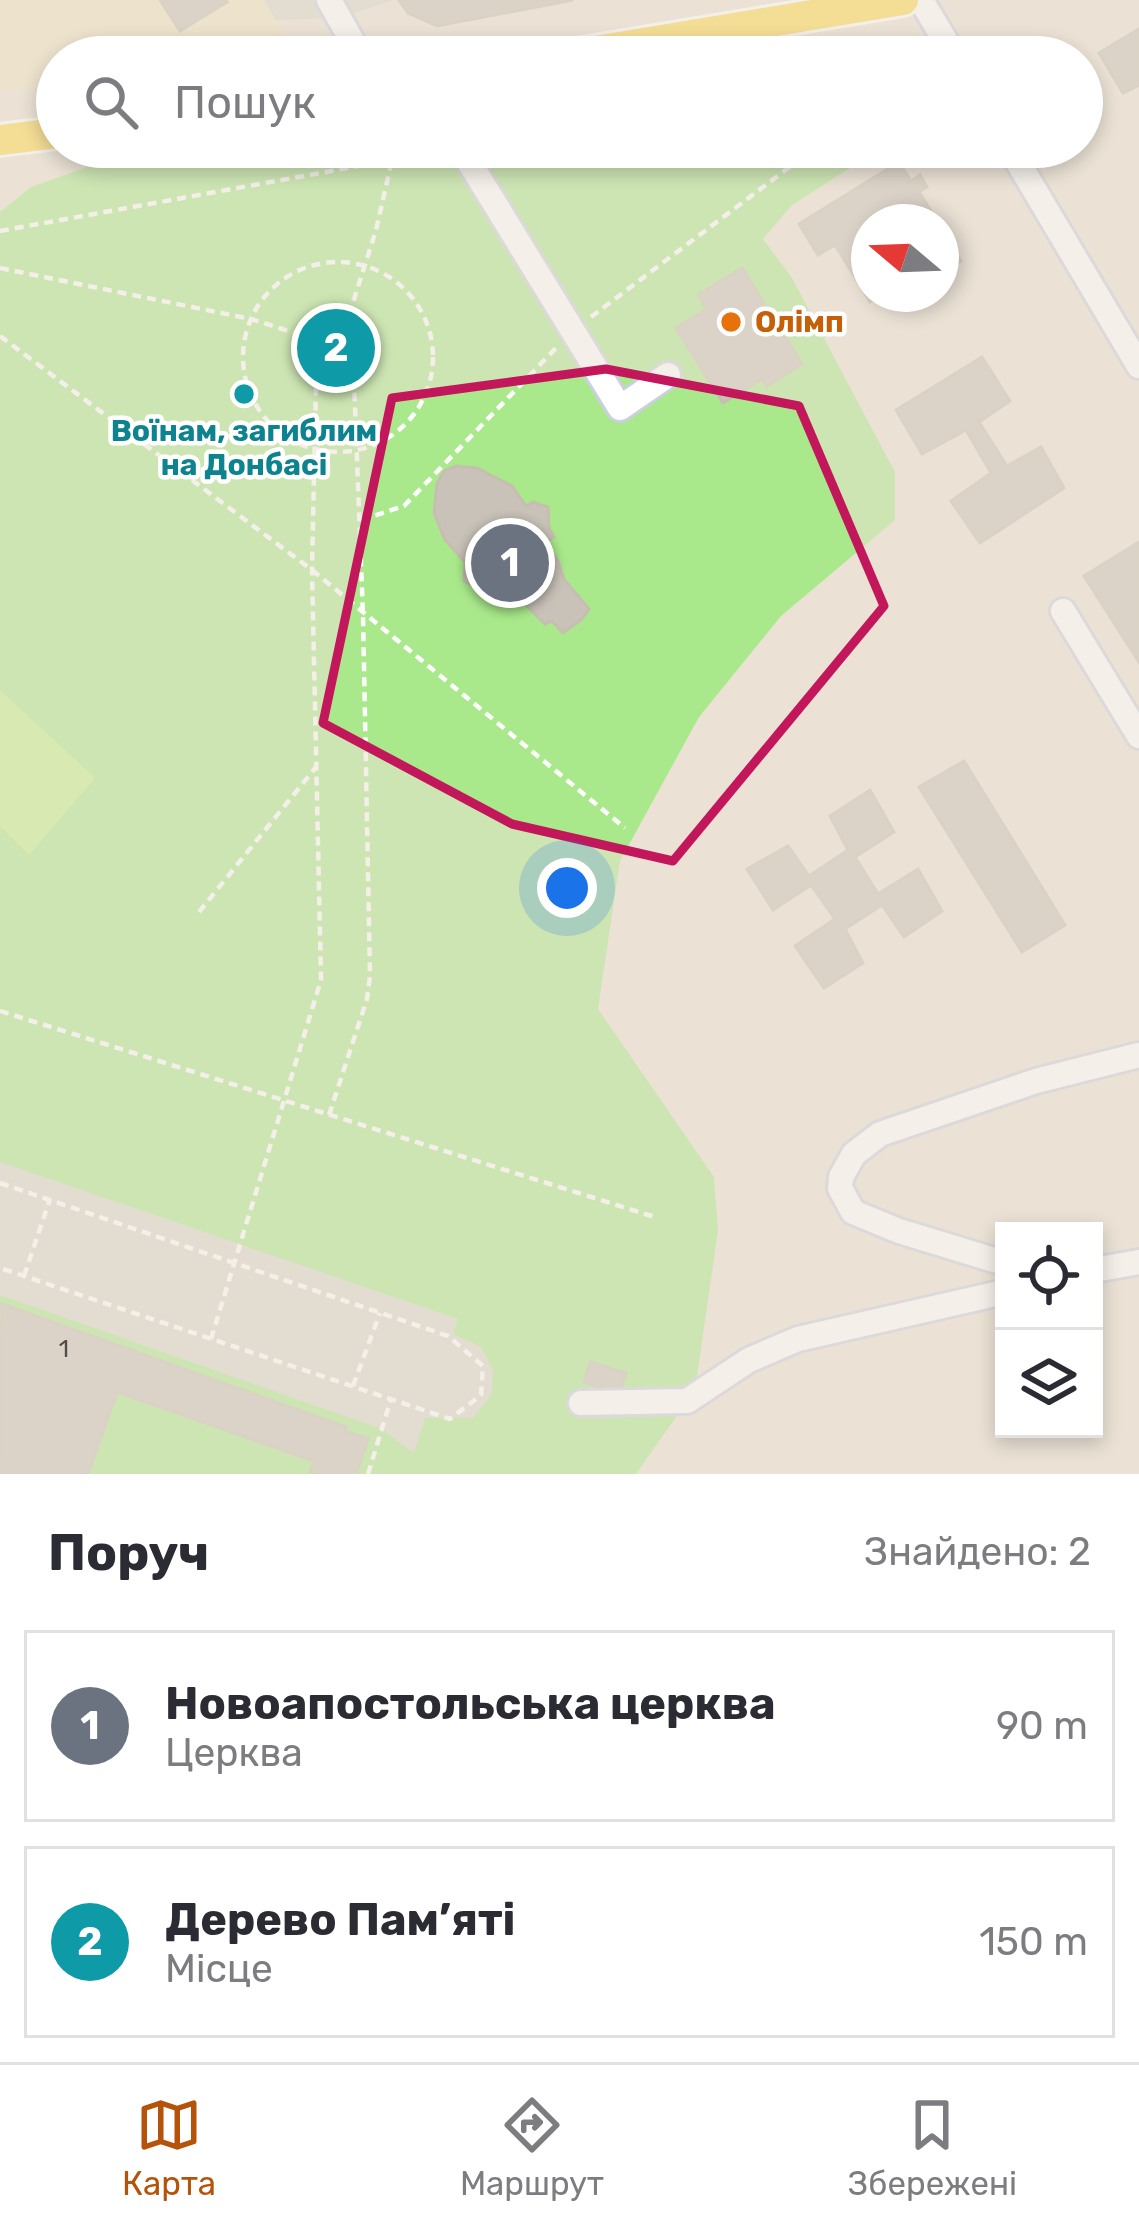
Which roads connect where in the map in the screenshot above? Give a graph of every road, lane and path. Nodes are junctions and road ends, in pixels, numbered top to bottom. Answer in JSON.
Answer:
{"nodes":[{"id":1,"x":328,"y":0,"type":"edge"},
{"id":2,"x":903,"y":0,"type":"edge"},
{"id":3,"x":921,"y":0,"type":"edge"},
{"id":4,"x":349,"y":36,"type":"edge"},
{"id":5,"x":686,"y":36,"type":"edge"},
{"id":6,"x":942,"y":36,"type":"edge"},
{"id":7,"x":36,"y":136,"type":"edge"},
{"id":8,"x":2,"y":141,"type":"edge"},
{"id":9,"x":348,"y":168,"type":"edge"},
{"id":10,"x":390,"y":168,"type":"edge"},
{"id":11,"x":473,"y":168,"type":"edge"},
{"id":12,"x":788,"y":168,"type":"edge"},
{"id":13,"x":1021,"y":168,"type":"edge"},
{"id":14,"x":0,"y":231,"type":"edge"},
{"id":15,"x":362,"y":266,"type":"junction"},
{"id":16,"x":0,"y":268,"type":"edge"},
{"id":17,"x":349,"y":315,"type":"junction"},
{"id":18,"x":251,"y":319,"type":"junction"},
{"id":19,"x":573,"y":331,"type":"junction"},
{"id":20,"x":298,"y":334,"type":"junction"},
{"id":21,"x":0,"y":336,"type":"edge"},
{"id":22,"x":1139,"y":366,"type":"edge"},
{"id":23,"x":668,"y":375,"type":"dead end"},
{"id":24,"x":354,"y":381,"type":"junction"},
{"id":25,"x":316,"y":384,"type":"junction"},
{"id":26,"x":317,"y":451,"type":"junction"},
{"id":27,"x":358,"y":452,"type":"junction"},
{"id":28,"x":361,"y":520,"type":"junction"},
{"id":29,"x":312,"y":570,"type":"junction"},
{"id":30,"x":1064,"y":611,"type":"dead end"},
{"id":31,"x":363,"y":615,"type":"junction"},
{"id":32,"x":1139,"y":736,"type":"edge"},
{"id":33,"x":316,"y":767,"type":"junction"},
{"id":34,"x":625,"y":828,"type":"dead end"},
{"id":35,"x":199,"y":912,"type":"dead end"},
{"id":36,"x":0,"y":1011,"type":"edge"},
{"id":37,"x":1139,"y":1055,"type":"edge"},
{"id":38,"x":285,"y":1100,"type":"junction"},
{"id":39,"x":329,"y":1115,"type":"junction"},
{"id":40,"x":0,"y":1183,"type":"edge"},
{"id":41,"x":50,"y":1198,"type":"junction"},
{"id":42,"x":658,"y":1218,"type":"dead end"},
{"id":43,"x":995,"y":1261,"type":"edge"},
{"id":44,"x":236,"y":1262,"type":"junction"},
{"id":45,"x":1139,"y":1262,"type":"edge"},
{"id":46,"x":0,"y":1268,"type":"edge"},
{"id":47,"x":1103,"y":1268,"type":"edge"},
{"id":48,"x":24,"y":1276,"type":"junction"},
{"id":49,"x":995,"y":1294,"type":"edge"},
{"id":50,"x":381,"y":1312,"type":"junction"},
{"id":51,"x":211,"y":1339,"type":"junction"},
{"id":52,"x":353,"y":1387,"type":"junction"},
{"id":53,"x":392,"y":1399,"type":"junction"},
{"id":54,"x":581,"y":1403,"type":"dead end"},
{"id":55,"x":368,"y":1474,"type":"edge"}],
"edges":[{"from":1,"to":4,"type":"street"},
{"from":2,"to":5,"type":"main road"},
{"from":3,"to":6,"type":"street"},
{"from":7,"to":8,"type":"main road"},
{"from":9,"to":14,"type":"path"},
{"from":10,"to":15,"type":"path"},
{"from":11,"to":19,"type":"street"},
{"from":12,"to":19,"type":"path"},
{"from":13,"to":22,"type":"street"},
{"from":15,"to":17,"type":"path"},
{"from":15,"to":18,"type":"path"},
{"from":15,"to":27,"type":"path"},
{"from":16,"to":18,"type":"path"},
{"from":17,"to":20,"type":"path"},
{"from":17,"to":24,"type":"path"},
{"from":18,"to":20,"type":"path"},
{"from":18,"to":26,"type":"path"},
{"from":19,"to":23,"type":"street"},
{"from":19,"to":28,"type":"path"},
{"from":20,"to":25,"type":"path"},
{"from":21,"to":29,"type":"path"},
{"from":24,"to":25,"type":"path"},
{"from":24,"to":27,"type":"path"},
{"from":25,"to":26,"type":"path"},
{"from":26,"to":27,"type":"path"},
{"from":26,"to":29,"type":"path"},
{"from":27,"to":28,"type":"path"},
{"from":28,"to":31,"type":"path"},
{"from":29,"to":31,"type":"path"},
{"from":29,"to":33,"type":"path"},
{"from":30,"to":32,"type":"street"},
{"from":31,"to":34,"type":"path"},
{"from":31,"to":39,"type":"path"},
{"from":33,"to":35,"type":"path"},
{"from":33,"to":38,"type":"path"},
{"from":36,"to":38,"type":"path"},
{"from":37,"to":43,"type":"street"},
{"from":38,"to":39,"type":"path"},
{"from":38,"to":44,"type":"path"},
{"from":39,"to":42,"type":"path"},
{"from":40,"to":41,"type":"path"},
{"from":41,"to":44,"type":"path"},
{"from":41,"to":48,"type":"path"},
{"from":44,"to":50,"type":"path"},
{"from":44,"to":51,"type":"path"},
{"from":45,"to":47,"type":"street"},
{"from":46,"to":48,"type":"path"},
{"from":48,"to":51,"type":"path"},
{"from":49,"to":54,"type":"street"},
{"from":50,"to":52,"type":"path"},
{"from":50,"to":53,"type":"path"},
{"from":51,"to":52,"type":"path"},
{"from":52,"to":53,"type":"path"},
{"from":53,"to":55,"type":"path"}]}
